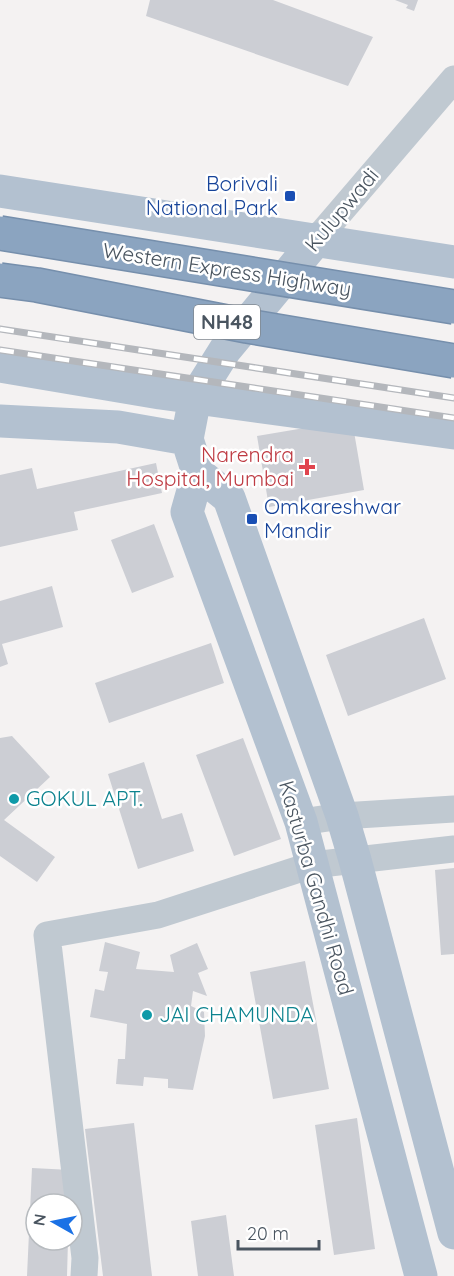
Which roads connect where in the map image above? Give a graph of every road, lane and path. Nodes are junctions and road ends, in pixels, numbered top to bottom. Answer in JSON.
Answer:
{"nodes":[{"id":1,"x":454,"y":79,"type":"edge"},
{"id":2,"x":0,"y":191,"type":"edge"},
{"id":3,"x":0,"y":233,"type":"edge"},
{"id":4,"x":317,"y":239,"type":"junction"},
{"id":5,"x":454,"y":262,"type":"edge"},
{"id":6,"x":0,"y":280,"type":"edge"},
{"id":7,"x":454,"y":307,"type":"edge"},
{"id":8,"x":454,"y":361,"type":"edge"},
{"id":9,"x":0,"y":366,"type":"edge"},
{"id":10,"x":122,"y":387,"type":"junction"},
{"id":11,"x":195,"y":398,"type":"junction"},
{"id":12,"x":0,"y":421,"type":"edge"},
{"id":13,"x":118,"y":427,"type":"junction"},
{"id":14,"x":454,"y":433,"type":"edge"},
{"id":15,"x":187,"y":439,"type":"junction"},
{"id":16,"x":198,"y":473,"type":"junction"},
{"id":17,"x":454,"y":809,"type":"edge"},
{"id":18,"x":342,"y":816,"type":"junction"},
{"id":19,"x":301,"y":822,"type":"junction"},
{"id":20,"x":454,"y":849,"type":"edge"},
{"id":21,"x":355,"y":860,"type":"junction"},
{"id":22,"x":312,"y":865,"type":"junction"},
{"id":23,"x":454,"y":1233,"type":"edge"},
{"id":24,"x":84,"y":1276,"type":"edge"},
{"id":25,"x":421,"y":1276,"type":"edge"}],
"edges":[{"from":1,"to":4,"type":"street","name":"Kulupwadi"},
{"from":2,"to":4,"type":"main road"},
{"from":3,"to":7,"type":"highway","name":"Western Express Highway","number":"NH48","bridge":true},
{"from":4,"to":5,"type":"main road"},
{"from":4,"to":11,"type":"main road","name":"Kulupwadi"},
{"from":6,"to":8,"type":"highway","number":"NH48","bridge":true},
{"from":9,"to":10,"type":"main road"},
{"from":10,"to":11,"type":"main road"},
{"from":10,"to":13,"type":"main road"},
{"from":11,"to":14,"type":"main road"},
{"from":11,"to":15,"type":"main road","name":"Kulupwadi"},
{"from":12,"to":13,"type":"main road"},
{"from":13,"to":15,"type":"main road"},
{"from":15,"to":16,"type":"main road","name":"Kulupwadi"},
{"from":16,"to":18,"type":"main road"},
{"from":16,"to":19,"type":"main road","name":"Kasturba Gandhi Road"},
{"from":17,"to":18,"type":"street"},
{"from":18,"to":19,"type":"street"},
{"from":18,"to":21,"type":"main road"},
{"from":19,"to":22,"type":"main road","name":"Kasturba Gandhi Road"},
{"from":20,"to":21,"type":"street"},
{"from":21,"to":22,"type":"street"},
{"from":21,"to":23,"type":"main road"},
{"from":22,"to":24,"type":"street"},
{"from":22,"to":25,"type":"main road","name":"Kasturba Gandhi Road"}]}
